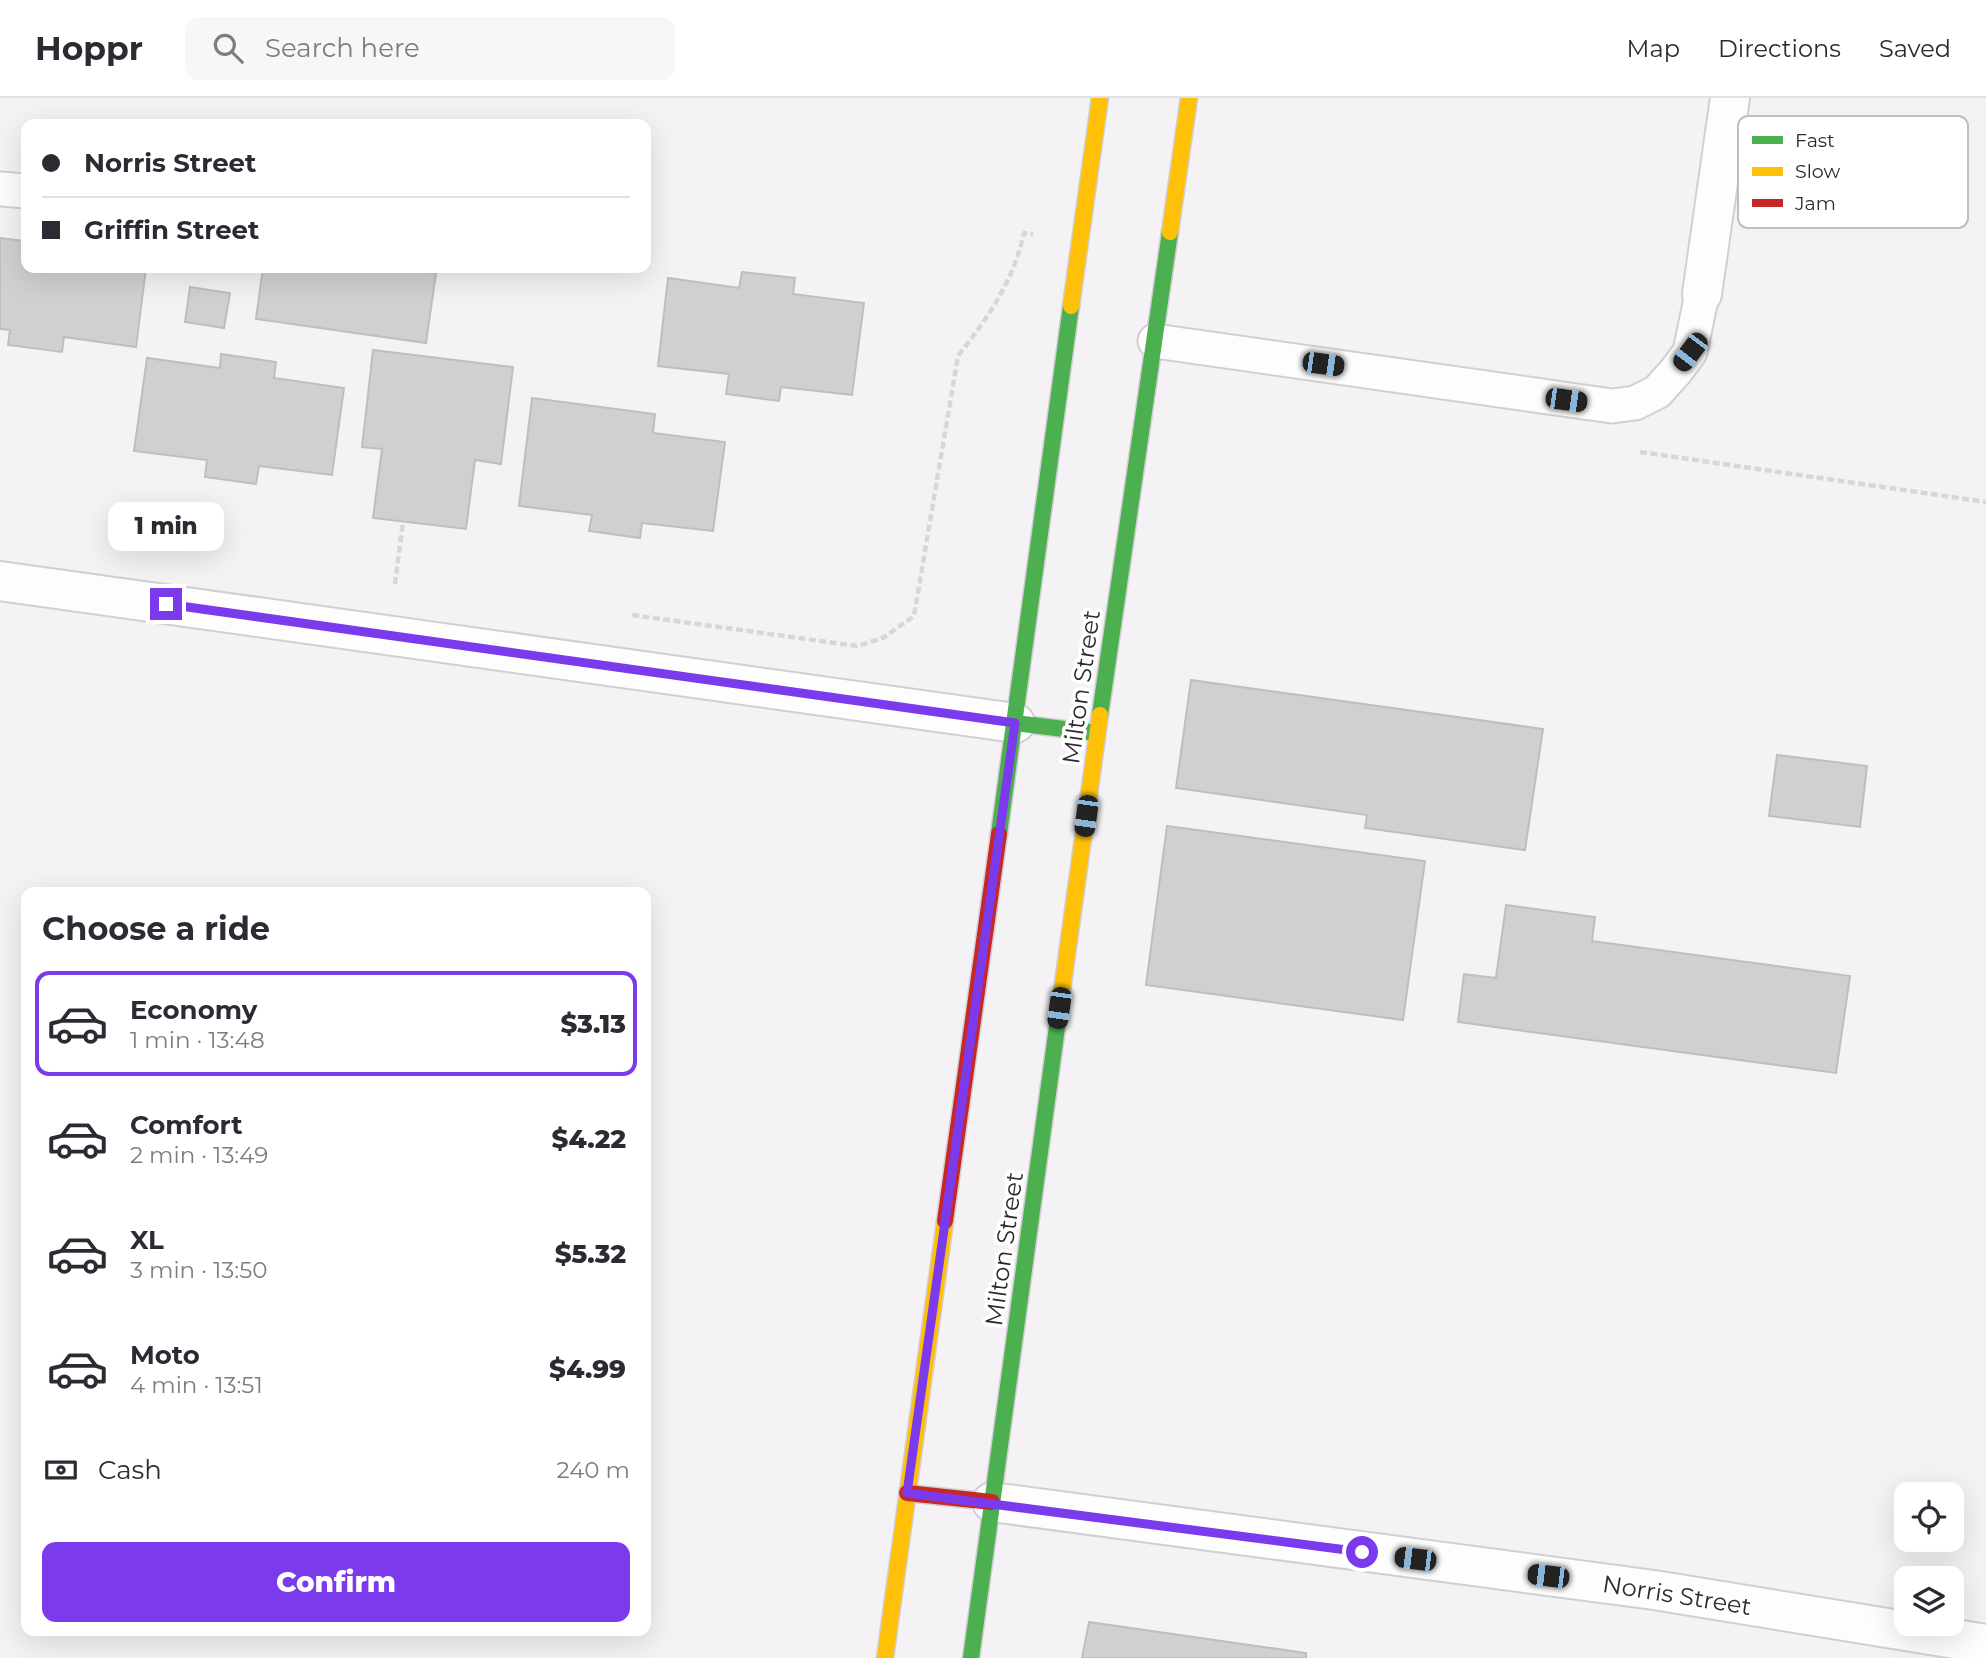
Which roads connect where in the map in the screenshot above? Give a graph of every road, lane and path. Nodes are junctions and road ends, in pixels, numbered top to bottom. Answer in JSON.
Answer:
{"nodes":[{"id":1,"x":1100,"y":98,"type":"edge"},
{"id":2,"x":1189,"y":98,"type":"edge"},
{"id":3,"x":1730,"y":98,"type":"edge"},
{"id":4,"x":0,"y":189,"type":"edge"},
{"id":5,"x":21,"y":191,"type":"edge"},
{"id":6,"x":1035,"y":234,"type":"dead end"},
{"id":7,"x":1702,"y":294,"type":"joint"},
{"id":8,"x":1155,"y":341,"type":"junction"},
{"id":9,"x":403,"y":522,"type":"dead end"},
{"id":10,"x":0,"y":581,"type":"edge"},
{"id":11,"x":395,"y":584,"type":"dead end"},
{"id":12,"x":914,"y":616,"type":"dead end"},
{"id":13,"x":1015,"y":723,"type":"junction"},
{"id":14,"x":1097,"y":733,"type":"junction"},
{"id":15,"x":907,"y":1493,"type":"junction"},
{"id":16,"x":992,"y":1502,"type":"junction"},
{"id":17,"x":1986,"y":1644,"type":"edge"},
{"id":18,"x":885,"y":1658,"type":"edge"},
{"id":19,"x":971,"y":1658,"type":"edge"}],
"edges":[{"from":1,"to":13,"type":"street"},
{"from":2,"to":8,"type":"street","name":"Milton Street"},
{"from":3,"to":7,"type":"street"},
{"from":4,"to":5,"type":"lane"},
{"from":6,"to":12,"type":"path"},
{"from":7,"to":8,"type":"lane"},
{"from":8,"to":14,"type":"street","name":"Milton Street"},
{"from":9,"to":11,"type":"path"},
{"from":10,"to":13,"type":"street"},
{"from":13,"to":14,"type":"street"},
{"from":13,"to":15,"type":"street"},
{"from":14,"to":16,"type":"street","name":"Milton Street"},
{"from":15,"to":16,"type":"street"},
{"from":15,"to":18,"type":"street"},
{"from":16,"to":17,"type":"street","name":"Norris Street"},
{"from":16,"to":19,"type":"street","name":"Milton Street"}]}
